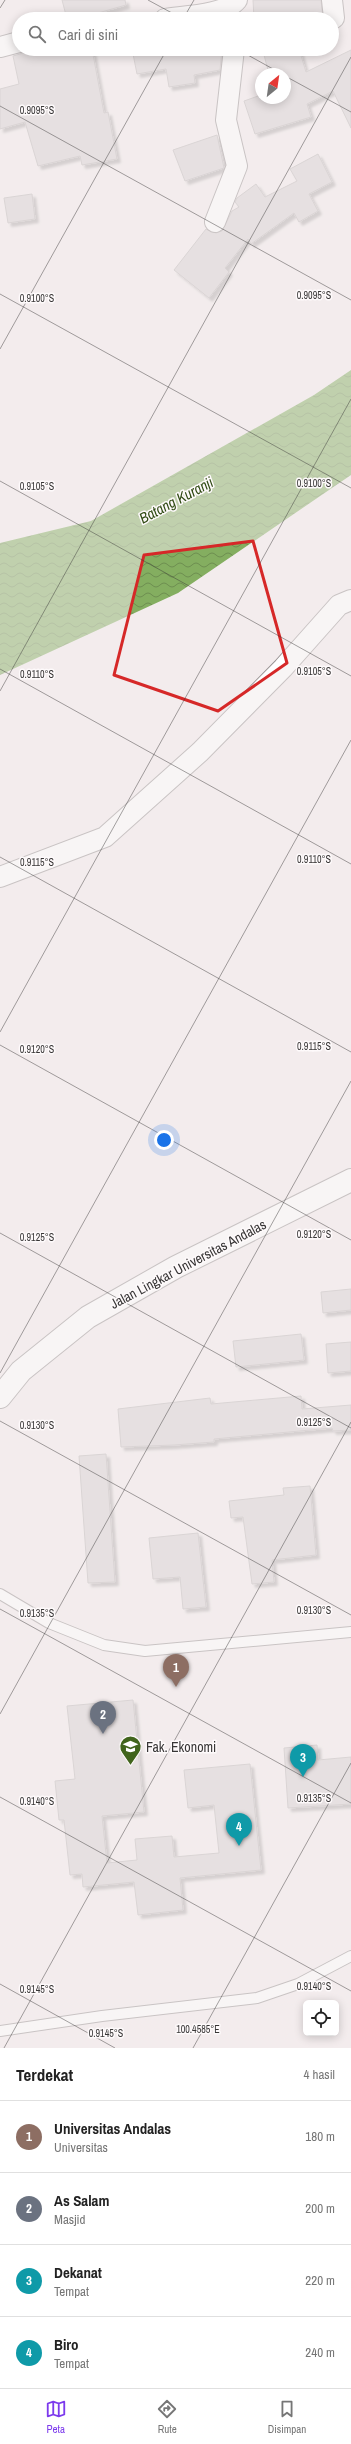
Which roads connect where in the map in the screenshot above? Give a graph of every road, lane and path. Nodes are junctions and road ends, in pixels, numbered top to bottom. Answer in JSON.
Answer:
{"nodes":[{"id":1,"x":237,"y":0,"type":"edge"},
{"id":2,"x":241,"y":0,"type":"edge"},
{"id":3,"x":209,"y":12,"type":"edge"},
{"id":4,"x":239,"y":12,"type":"edge"},
{"id":5,"x":12,"y":44,"type":"edge"},
{"id":6,"x":0,"y":47,"type":"edge"},
{"id":7,"x":233,"y":56,"type":"edge"},
{"id":8,"x":215,"y":222,"type":"dead end"},
{"id":9,"x":351,"y":600,"type":"edge"},
{"id":10,"x":0,"y":877,"type":"edge"},
{"id":11,"x":347,"y":1186,"type":"edge"},
{"id":12,"x":0,"y":1397,"type":"edge"},
{"id":13,"x":0,"y":1594,"type":"edge"},
{"id":14,"x":351,"y":1632,"type":"edge"},
{"id":15,"x":351,"y":1956,"type":"edge"},
{"id":16,"x":0,"y":2031,"type":"edge"}],
"edges":[{"from":1,"to":3,"type":"street"},
{"from":2,"to":4,"type":"street"},
{"from":5,"to":6,"type":"street"},
{"from":7,"to":8,"type":"street"},
{"from":9,"to":10,"type":"street"},
{"from":11,"to":12,"type":"street","name":"Jalan Lingkar Universitas Andalas"},
{"from":13,"to":14,"type":"lane"},
{"from":15,"to":16,"type":"lane"}]}
